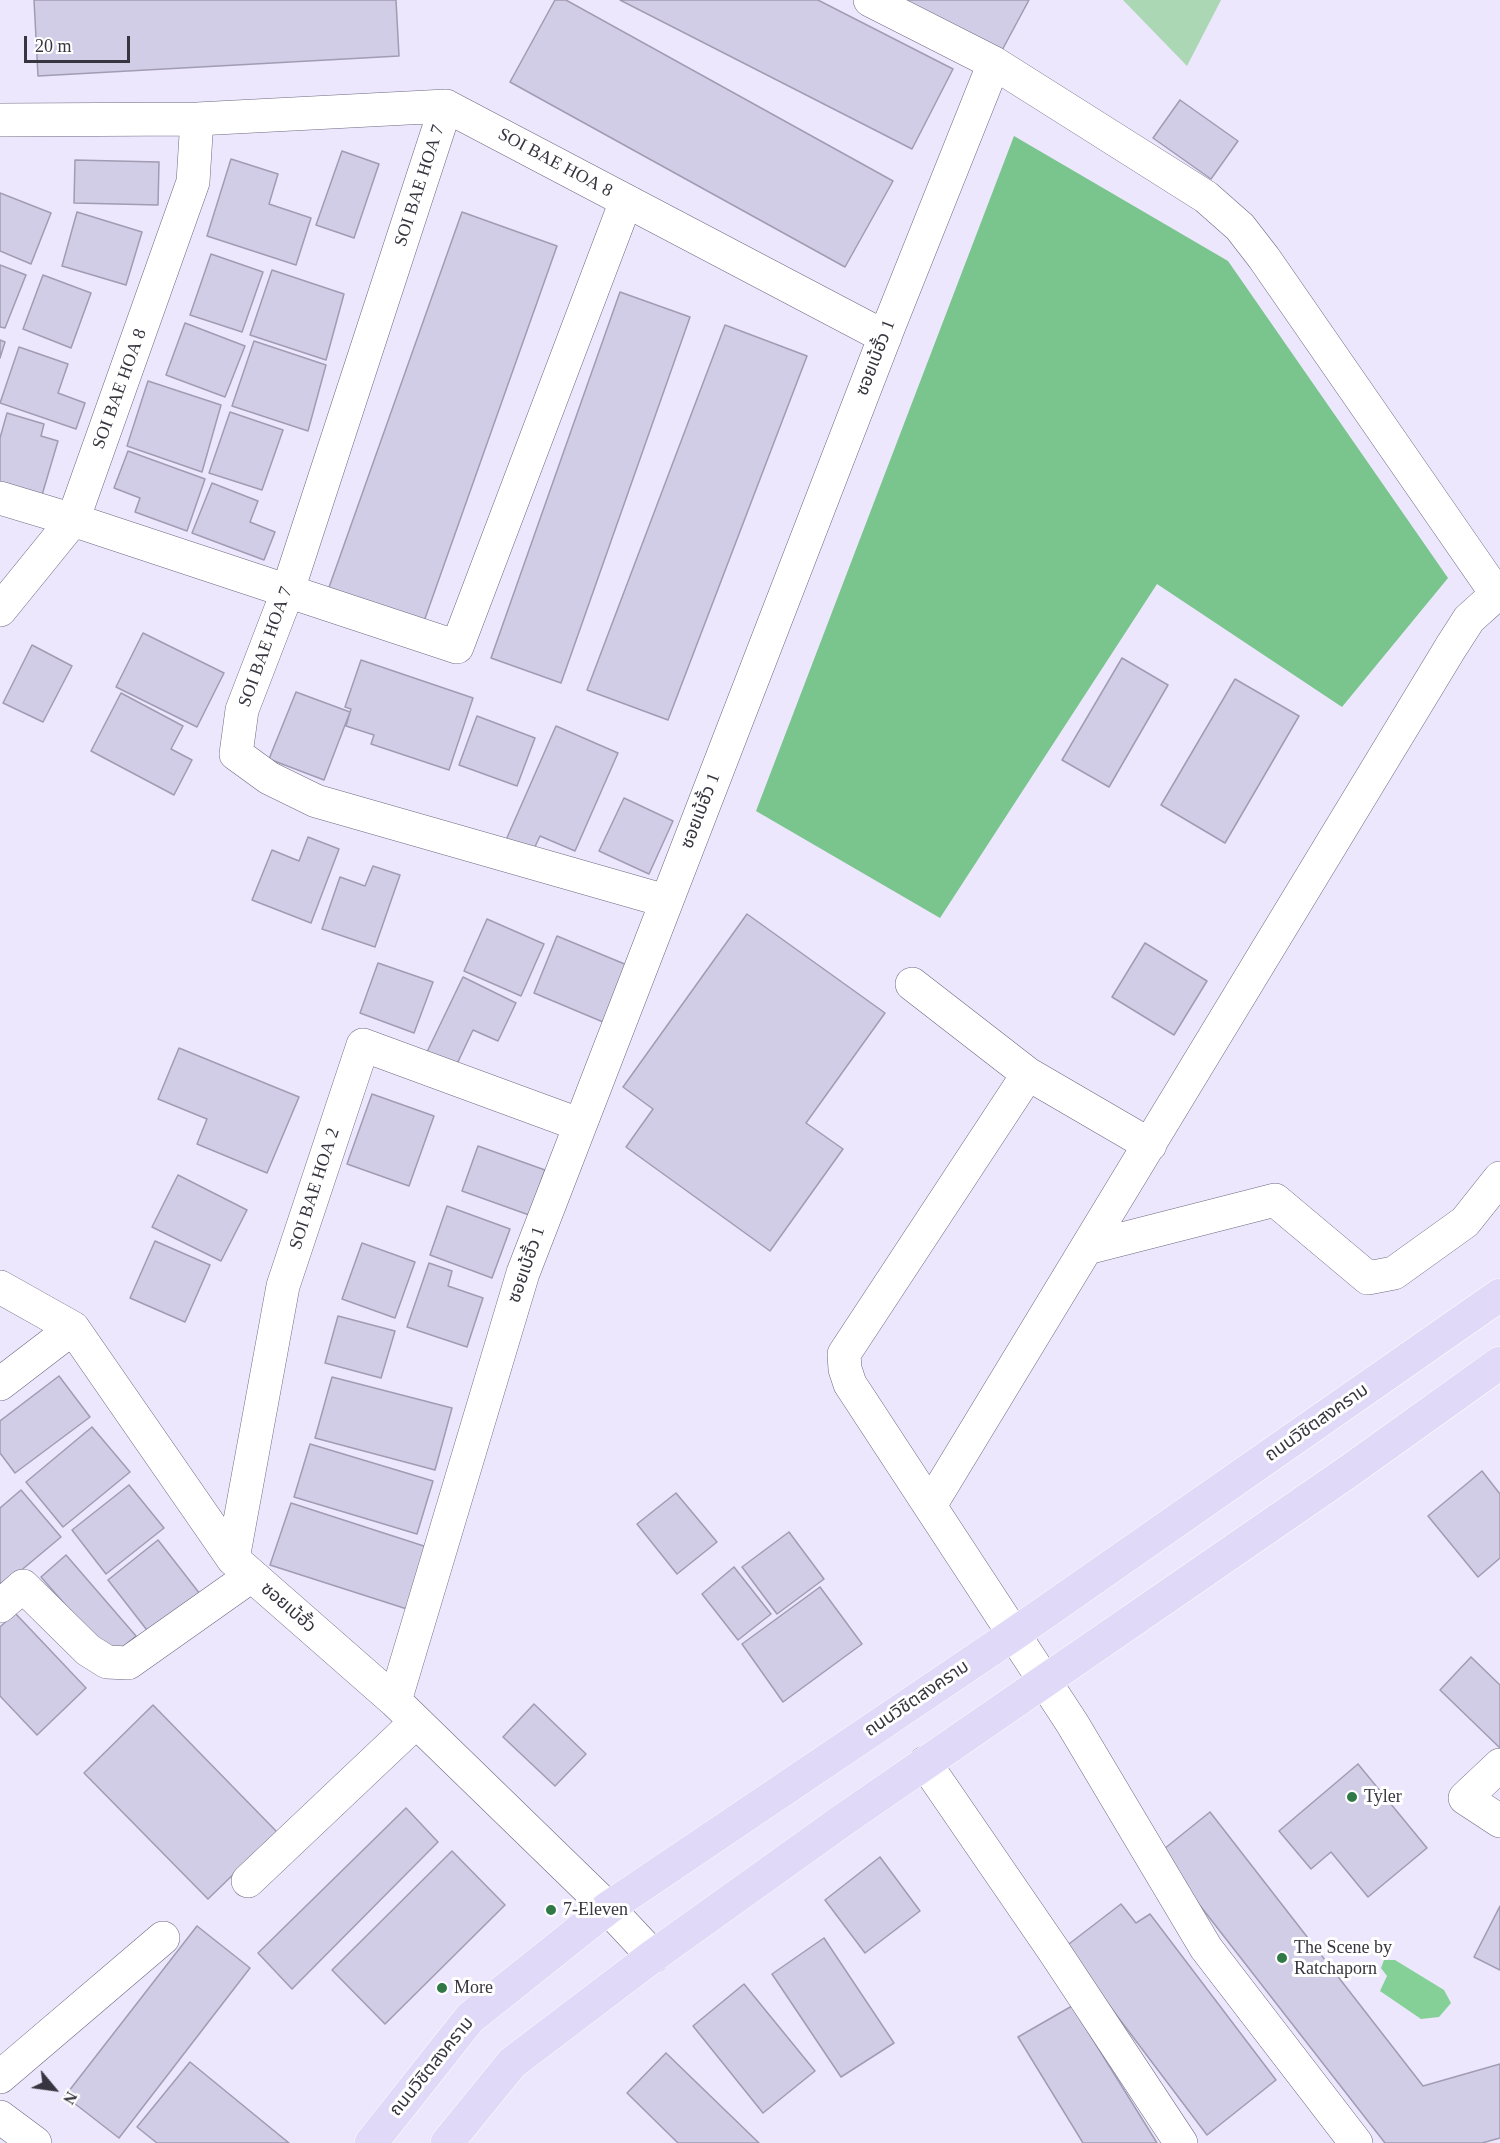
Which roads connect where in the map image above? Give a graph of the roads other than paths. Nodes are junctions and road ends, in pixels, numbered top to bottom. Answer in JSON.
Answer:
{"nodes":[{"id":1,"x":870,"y":0,"type":"edge"},
{"id":2,"x":994,"y":63,"type":"junction"},
{"id":3,"x":446,"y":106,"type":"junction"},
{"id":4,"x":197,"y":119,"type":"junction"},
{"id":5,"x":0,"y":120,"type":"edge"},
{"id":6,"x":626,"y":201,"type":"junction"},
{"id":7,"x":885,"y":337,"type":"junction"},
{"id":8,"x":0,"y":498,"type":"edge"},
{"id":9,"x":73,"y":520,"type":"junction"},
{"id":10,"x":287,"y":592,"type":"junction"},
{"id":11,"x":1498,"y":592,"type":"edge"},
{"id":12,"x":0,"y":610,"type":"edge"},
{"id":13,"x":666,"y":901,"type":"junction"},
{"id":14,"x":912,"y":984,"type":"dead end"},
{"id":15,"x":1028,"y":1074,"type":"junction"},
{"id":16,"x":578,"y":1124,"type":"junction"},
{"id":17,"x":1150,"y":1145,"type":"junction"},
{"id":18,"x":1500,"y":1178,"type":"edge"},
{"id":19,"x":1087,"y":1248,"type":"junction"},
{"id":20,"x":0,"y":1287,"type":"edge"},
{"id":21,"x":1500,"y":1295,"type":"edge"},
{"id":22,"x":74,"y":1328,"type":"junction"},
{"id":23,"x":1500,"y":1363,"type":"edge"},
{"id":24,"x":0,"y":1384,"type":"edge"},
{"id":25,"x":931,"y":1504,"type":"junction"},
{"id":26,"x":242,"y":1567,"type":"junction"},
{"id":27,"x":0,"y":1606,"type":"edge"},
{"id":28,"x":1014,"y":1634,"type":"junction"},
{"id":29,"x":1046,"y":1682,"type":"junction"},
{"id":30,"x":405,"y":1712,"type":"junction"},
{"id":31,"x":925,"y":1763,"type":"junction"},
{"id":32,"x":1500,"y":1765,"type":"edge"},
{"id":33,"x":1500,"y":1821,"type":"edge"},
{"id":34,"x":248,"y":1881,"type":"dead end"},
{"id":35,"x":608,"y":1908,"type":"junction"},
{"id":36,"x":163,"y":1938,"type":"dead end"},
{"id":37,"x":653,"y":1956,"type":"junction"},
{"id":38,"x":0,"y":2077,"type":"edge"},
{"id":39,"x":0,"y":2117,"type":"edge"},
{"id":40,"x":35,"y":2143,"type":"edge"},
{"id":41,"x":371,"y":2143,"type":"edge"},
{"id":42,"x":447,"y":2143,"type":"edge"},
{"id":43,"x":1181,"y":2143,"type":"edge"},
{"id":44,"x":1356,"y":2143,"type":"edge"}],
"edges":[{"from":1,"to":2,"type":"street"},
{"from":2,"to":7,"type":"street","name":"ซอยเบ้ฮั้ว 1"},
{"from":2,"to":11,"type":"street"},
{"from":3,"to":4,"type":"street"},
{"from":3,"to":6,"type":"street","name":"SOI BAE HOA 8"},
{"from":3,"to":10,"type":"street","name":"SOI BAE HOA 7"},
{"from":4,"to":5,"type":"street"},
{"from":4,"to":9,"type":"street","name":"SOI BAE HOA 8"},
{"from":6,"to":7,"type":"street","name":"SOI BAE HOA 8"},
{"from":6,"to":10,"type":"street"},
{"from":7,"to":13,"type":"street","name":"ซอยเบ้ฮั้ว 1"},
{"from":8,"to":9,"type":"street"},
{"from":9,"to":10,"type":"street"},
{"from":9,"to":12,"type":"street","name":"SOI BAE HOA 8"},
{"from":10,"to":13,"type":"street","name":"SOI BAE HOA 7"},
{"from":11,"to":17,"type":"street"},
{"from":13,"to":16,"type":"street","name":"ซอยเบ้ฮั้ว 1"},
{"from":14,"to":15,"type":"street"},
{"from":15,"to":17,"type":"street"},
{"from":15,"to":25,"type":"street"},
{"from":16,"to":26,"type":"street","name":"SOI BAE HOA 2"},
{"from":16,"to":30,"type":"street","name":"ซอยเบ้ฮั้ว 1"},
{"from":17,"to":19,"type":"street"},
{"from":18,"to":19,"type":"street"},
{"from":19,"to":25,"type":"street"},
{"from":20,"to":22,"type":"street","name":"ซอยเบ้ฮั้ว"},
{"from":21,"to":28,"type":"main road","name":"ถนนวิชิตสงคราม"},
{"from":22,"to":24,"type":"street"},
{"from":22,"to":26,"type":"street","name":"ซอยเบ้ฮั้ว"},
{"from":23,"to":29,"type":"main road"},
{"from":25,"to":28,"type":"street"},
{"from":26,"to":27,"type":"street"},
{"from":26,"to":30,"type":"street","name":"ซอยเบ้ฮั้ว"},
{"from":28,"to":29,"type":"street"},
{"from":28,"to":35,"type":"main road","name":"ถนนวิชิตสงคราม"},
{"from":29,"to":31,"type":"main road"},
{"from":29,"to":44,"type":"street"},
{"from":30,"to":34,"type":"street"},
{"from":30,"to":35,"type":"street","name":"ซอยเบ้ฮั้ว"},
{"from":31,"to":37,"type":"main road"},
{"from":31,"to":43,"type":"street"},
{"from":32,"to":33,"type":"street"},
{"from":35,"to":37,"type":"street","name":"ซอยเบ้ฮั้ว"},
{"from":35,"to":41,"type":"main road","name":"ถนนวิชิตสงคราม"},
{"from":36,"to":38,"type":"street"},
{"from":37,"to":42,"type":"main road"},
{"from":39,"to":40,"type":"street"}]}
